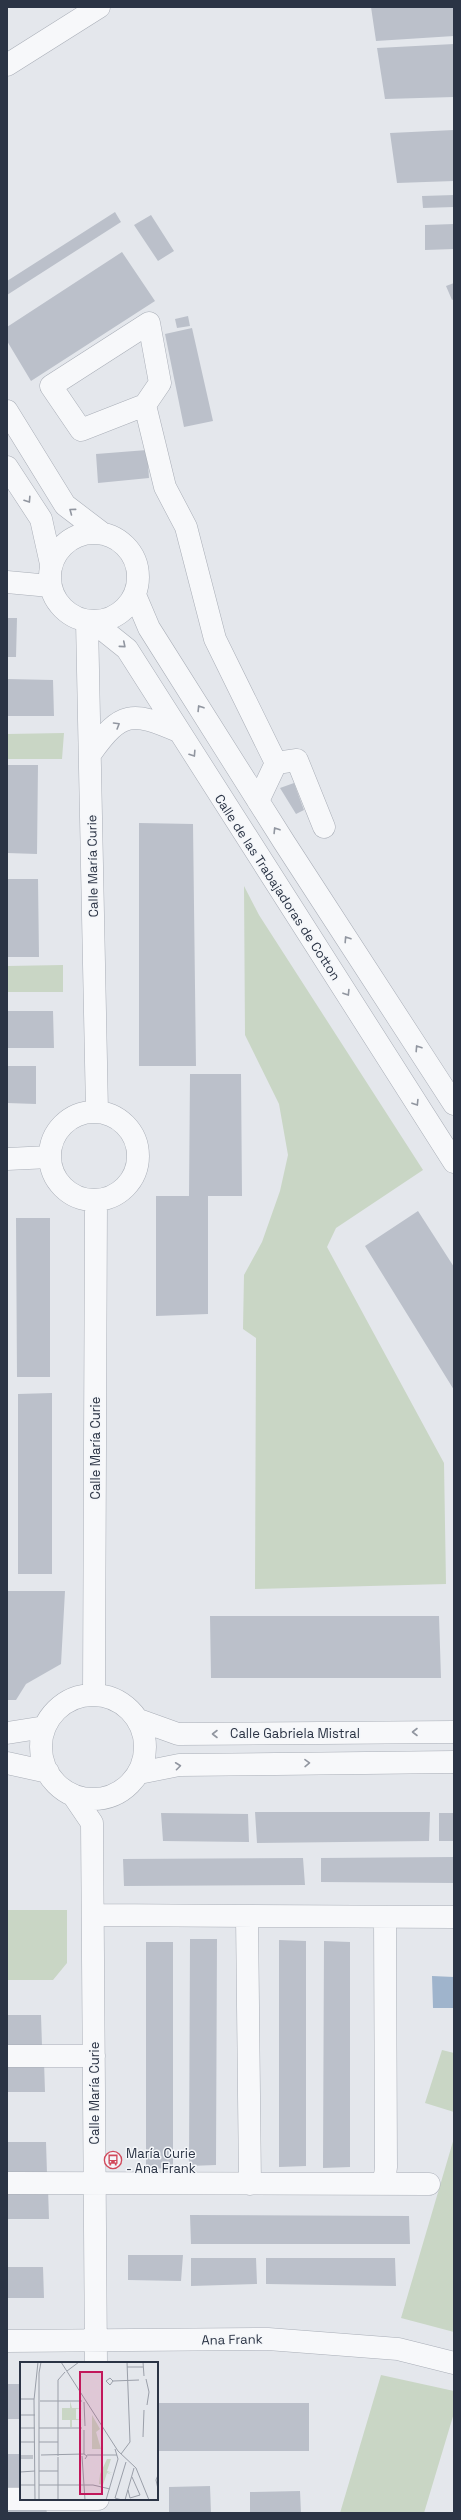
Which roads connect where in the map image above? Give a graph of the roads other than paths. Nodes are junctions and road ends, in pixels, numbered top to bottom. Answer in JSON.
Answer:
{"nodes":[{"id":1,"x":99,"y":7,"type":"edge"},
{"id":2,"x":7,"y":65,"type":"edge"},
{"id":3,"x":145,"y":405,"type":"junction"},
{"id":4,"x":7,"y":411,"type":"edge"},
{"id":5,"x":7,"y":467,"type":"edge"},
{"id":6,"x":104,"y":534,"type":"junction"},
{"id":7,"x":52,"y":564,"type":"junction"},
{"id":8,"x":7,"y":582,"type":"edge"},
{"id":9,"x":50,"y":586,"type":"junction"},
{"id":10,"x":135,"y":595,"type":"junction"},
{"id":11,"x":90,"y":621,"type":"junction"},
{"id":12,"x":178,"y":730,"type":"junction"},
{"id":13,"x":91,"y":753,"type":"junction"},
{"id":14,"x":276,"y":762,"type":"junction"},
{"id":15,"x":258,"y":801,"type":"junction"},
{"id":16,"x":324,"y":827,"type":"dead end"},
{"id":17,"x":454,"y":1104,"type":"edge"},
{"id":18,"x":97,"y":1111,"type":"junction"},
{"id":19,"x":50,"y":1157,"type":"junction"},
{"id":20,"x":7,"y":1159,"type":"edge"},
{"id":21,"x":454,"y":1162,"type":"edge"},
{"id":22,"x":96,"y":1201,"type":"junction"},
{"id":23,"x":94,"y":1694,"type":"junction"},
{"id":24,"x":138,"y":1720,"type":"junction"},
{"id":25,"x":45,"y":1727,"type":"junction"},
{"id":26,"x":454,"y":1732,"type":"edge"},
{"id":27,"x":7,"y":1733,"type":"edge"},
{"id":28,"x":454,"y":1762,"type":"edge"},
{"id":29,"x":7,"y":1763,"type":"edge"},
{"id":30,"x":48,"y":1772,"type":"junction"},
{"id":31,"x":139,"y":1773,"type":"junction"},
{"id":32,"x":73,"y":1795,"type":"junction"},
{"id":33,"x":110,"y":1796,"type":"junction"},
{"id":34,"x":92,"y":1823,"type":"junction"},
{"id":35,"x":93,"y":1915,"type":"junction"},
{"id":36,"x":247,"y":1916,"type":"junction"},
{"id":37,"x":385,"y":1917,"type":"junction"},
{"id":38,"x":454,"y":1917,"type":"edge"},
{"id":39,"x":7,"y":2056,"type":"edge"},
{"id":40,"x":94,"y":2056,"type":"junction"},
{"id":41,"x":7,"y":2183,"type":"edge"},
{"id":42,"x":95,"y":2184,"type":"junction"},
{"id":43,"x":250,"y":2184,"type":"junction"},
{"id":44,"x":384,"y":2184,"type":"junction"},
{"id":45,"x":428,"y":2184,"type":"dead end"},
{"id":46,"x":7,"y":2341,"type":"edge"},
{"id":47,"x":96,"y":2341,"type":"junction"},
{"id":48,"x":96,"y":2362,"type":"edge"},
{"id":49,"x":454,"y":2363,"type":"edge"},
{"id":50,"x":7,"y":2499,"type":"edge"},
{"id":51,"x":20,"y":2499,"type":"edge"},
{"id":52,"x":98,"y":2500,"type":"edge"},
{"id":53,"x":98,"y":2513,"type":"edge"}],
"edges":[{"from":1,"to":2,"type":"street"},
{"from":3,"to":3,"type":"street"},
{"from":3,"to":14,"type":"street"},
{"from":6,"to":4,"type":"street","one_way":true},
{"from":5,"to":7,"type":"street","one_way":true},
{"from":6,"to":7,"type":"street"},
{"from":6,"to":10,"type":"street"},
{"from":7,"to":9,"type":"street"},
{"from":8,"to":9,"type":"street"},
{"from":9,"to":11,"type":"street"},
{"from":10,"to":11,"type":"street"},
{"from":15,"to":10,"type":"street","one_way":true},
{"from":11,"to":12,"type":"street","name":"Calle de las Trabajadoras de Cotton","one_way":true},
{"from":11,"to":13,"type":"street","name":"Calle María Curie"},
{"from":13,"to":12,"type":"street","one_way":true},
{"from":12,"to":21,"type":"street","name":"Calle de las Trabajadoras de Cotton","one_way":true},
{"from":13,"to":18,"type":"street","name":"Calle María Curie"},
{"from":14,"to":15,"type":"street"},
{"from":14,"to":16,"type":"street"},
{"from":17,"to":15,"type":"street","one_way":true},
{"from":18,"to":19,"type":"street"},
{"from":18,"to":22,"type":"street"},
{"from":19,"to":20,"type":"street"},
{"from":19,"to":22,"type":"street"},
{"from":22,"to":23,"type":"street","name":"Calle María Curie"},
{"from":23,"to":24,"type":"street"},
{"from":23,"to":25,"type":"street"},
{"from":26,"to":24,"type":"street","name":"Calle Gabriela Mistral","one_way":true},
{"from":24,"to":31,"type":"street"},
{"from":25,"to":27,"type":"street"},
{"from":25,"to":30,"type":"street"},
{"from":31,"to":28,"type":"street","one_way":true},
{"from":29,"to":30,"type":"street"},
{"from":30,"to":32,"type":"street"},
{"from":31,"to":33,"type":"street"},
{"from":32,"to":33,"type":"street"},
{"from":32,"to":34,"type":"street"},
{"from":33,"to":34,"type":"street"},
{"from":34,"to":35,"type":"street","name":"Calle María Curie"},
{"from":35,"to":36,"type":"street"},
{"from":35,"to":40,"type":"street","name":"Calle María Curie"},
{"from":36,"to":37,"type":"street"},
{"from":36,"to":43,"type":"street"},
{"from":37,"to":38,"type":"street"},
{"from":37,"to":44,"type":"street"},
{"from":39,"to":40,"type":"street"},
{"from":40,"to":42,"type":"street","name":"Calle María Curie"},
{"from":41,"to":42,"type":"street"},
{"from":42,"to":43,"type":"street"},
{"from":42,"to":47,"type":"street","name":"Calle María Curie"},
{"from":43,"to":44,"type":"street"},
{"from":44,"to":45,"type":"street"},
{"from":46,"to":47,"type":"street","name":"Ana Frank"},
{"from":47,"to":48,"type":"street","name":"Calle María Curie"},
{"from":47,"to":49,"type":"street","name":"Ana Frank"},
{"from":50,"to":51,"type":"street"},
{"from":52,"to":53,"type":"street"}]}
